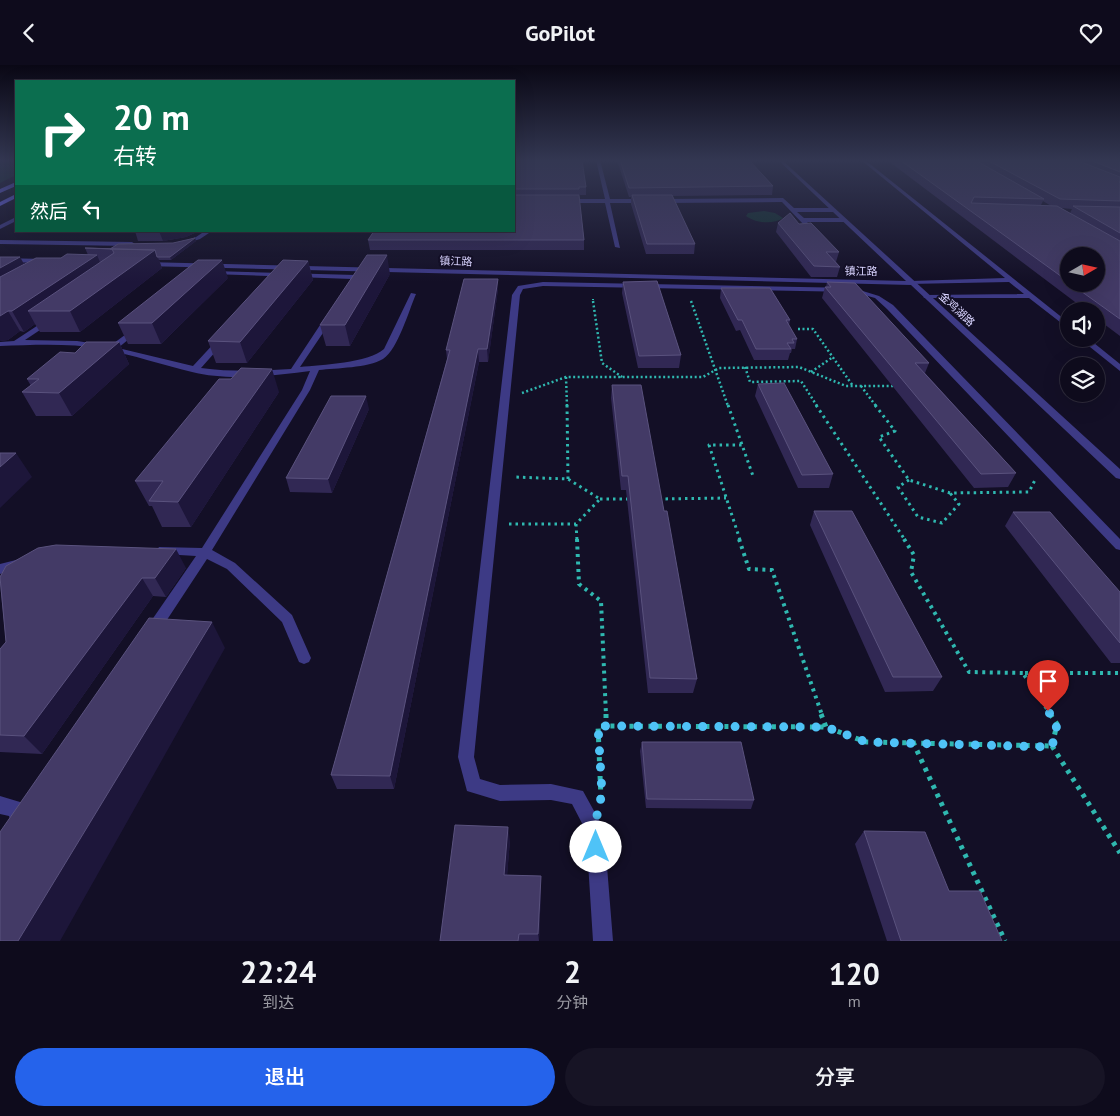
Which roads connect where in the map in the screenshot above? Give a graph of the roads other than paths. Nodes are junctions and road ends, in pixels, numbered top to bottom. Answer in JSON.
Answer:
{"nodes":[{"id":1,"x":561,"y":201,"type":"edge"},
{"id":2,"x":608,"y":201,"type":"junction"},
{"id":3,"x":823,"y":201,"type":"edge"},
{"id":4,"x":913,"y":201,"type":"edge"},
{"id":5,"x":792,"y":210,"type":"junction"},
{"id":6,"x":833,"y":210,"type":"junction"},
{"id":7,"x":15,"y":220,"type":"edge"},
{"id":8,"x":802,"y":220,"type":"junction"},
{"id":9,"x":844,"y":220,"type":"junction"},
{"id":10,"x":808,"y":226,"type":"edge"},
{"id":11,"x":0,"y":227,"type":"edge"},
{"id":12,"x":207,"y":232,"type":"edge"},
{"id":13,"x":0,"y":242,"type":"edge"},
{"id":14,"x":105,"y":244,"type":"junction"},
{"id":15,"x":170,"y":244,"type":"edge"},
{"id":16,"x":144,"y":245,"type":"edge"},
{"id":17,"x":618,"y":247,"type":"dead end"},
{"id":18,"x":90,"y":253,"type":"edge"},
{"id":19,"x":0,"y":260,"type":"edge"},
{"id":20,"x":56,"y":261,"type":"edge"},
{"id":21,"x":133,"y":263,"type":"edge"},
{"id":22,"x":0,"y":267,"type":"edge"},
{"id":23,"x":50,"y":269,"type":"edge"},
{"id":24,"x":204,"y":273,"type":"edge"},
{"id":25,"x":281,"y":275,"type":"junction"},
{"id":26,"x":1011,"y":280,"type":"junction"},
{"id":27,"x":275,"y":282,"type":"edge"},
{"id":28,"x":911,"y":283,"type":"junction"},
{"id":29,"x":346,"y":293,"type":"edge"},
{"id":30,"x":413,"y":294,"type":"dead end"},
{"id":31,"x":1031,"y":296,"type":"junction"},
{"id":32,"x":927,"y":297,"type":"junction"},
{"id":33,"x":336,"y":308,"type":"edge"},
{"id":34,"x":55,"y":315,"type":"edge"},
{"id":35,"x":147,"y":320,"type":"edge"},
{"id":36,"x":1060,"y":320,"type":"edge"},
{"id":37,"x":228,"y":333,"type":"edge"},
{"id":38,"x":16,"y":343,"type":"junction"},
{"id":39,"x":0,"y":344,"type":"edge"},
{"id":40,"x":1094,"y":347,"type":"edge"},
{"id":41,"x":111,"y":349,"type":"junction"},
{"id":42,"x":316,"y":367,"type":"junction"},
{"id":43,"x":1120,"y":368,"type":"edge"},
{"id":44,"x":194,"y":370,"type":"junction"},
{"id":45,"x":294,"y":370,"type":"junction"},
{"id":46,"x":1120,"y":474,"type":"edge"},
{"id":47,"x":1120,"y":546,"type":"edge"},
{"id":48,"x":147,"y":550,"type":"edge"},
{"id":49,"x":205,"y":552,"type":"junction"},
{"id":50,"x":35,"y":558,"type":"edge"},
{"id":51,"x":0,"y":569,"type":"edge"},
{"id":52,"x":145,"y":641,"type":"edge"},
{"id":53,"x":304,"y":658,"type":"dead end"},
{"id":54,"x":0,"y":805,"type":"edge"},
{"id":55,"x":31,"y":812,"type":"edge"},
{"id":56,"x":20,"y":828,"type":"junction"},
{"id":57,"x":10,"y":843,"type":"edge"},
{"id":58,"x":603,"y":941,"type":"edge"}],
"edges":[{"from":1,"to":2,"type":"lane"},
{"from":2,"to":5,"type":"lane"},
{"from":2,"to":17,"type":"lane"},
{"from":3,"to":6,"type":"street","name":"金鸡湖路"},
{"from":4,"to":26,"type":"lane"},
{"from":5,"to":6,"type":"lane"},
{"from":5,"to":8,"type":"lane"},
{"from":6,"to":9,"type":"street","name":"金鸡湖路"},
{"from":7,"to":11,"type":"lane"},
{"from":8,"to":9,"type":"lane"},
{"from":8,"to":10,"type":"lane"},
{"from":9,"to":28,"type":"street","name":"金鸡湖路"},
{"from":12,"to":15,"type":"lane"},
{"from":13,"to":14,"type":"lane"},
{"from":14,"to":16,"type":"lane"},
{"from":14,"to":18,"type":"lane"},
{"from":19,"to":20,"type":"street"},
{"from":21,"to":28,"type":"street","name":"镇江路"},
{"from":22,"to":23,"type":"lane"},
{"from":24,"to":25,"type":"lane"},
{"from":25,"to":27,"type":"lane"},
{"from":25,"to":29,"type":"lane"},
{"from":26,"to":28,"type":"lane"},
{"from":26,"to":31,"type":"lane"},
{"from":28,"to":32,"type":"street","name":"金鸡湖路"},
{"from":30,"to":42,"type":"lane"},
{"from":31,"to":32,"type":"lane"},
{"from":31,"to":36,"type":"lane"},
{"from":32,"to":46,"type":"street","name":"金鸡湖路"},
{"from":33,"to":45,"type":"lane"},
{"from":34,"to":38,"type":"lane"},
{"from":35,"to":41,"type":"lane"},
{"from":37,"to":44,"type":"lane"},
{"from":38,"to":39,"type":"lane"},
{"from":38,"to":41,"type":"lane"},
{"from":40,"to":43,"type":"lane"},
{"from":41,"to":44,"type":"lane"},
{"from":42,"to":45,"type":"lane"},
{"from":42,"to":49,"type":"lane"},
{"from":44,"to":45,"type":"lane"},
{"from":47,"to":58,"type":"lane"},
{"from":48,"to":49,"type":"lane"},
{"from":49,"to":52,"type":"lane"},
{"from":49,"to":53,"type":"lane"},
{"from":50,"to":51,"type":"lane"},
{"from":54,"to":56,"type":"lane"},
{"from":55,"to":56,"type":"lane"},
{"from":56,"to":57,"type":"lane"}]}
